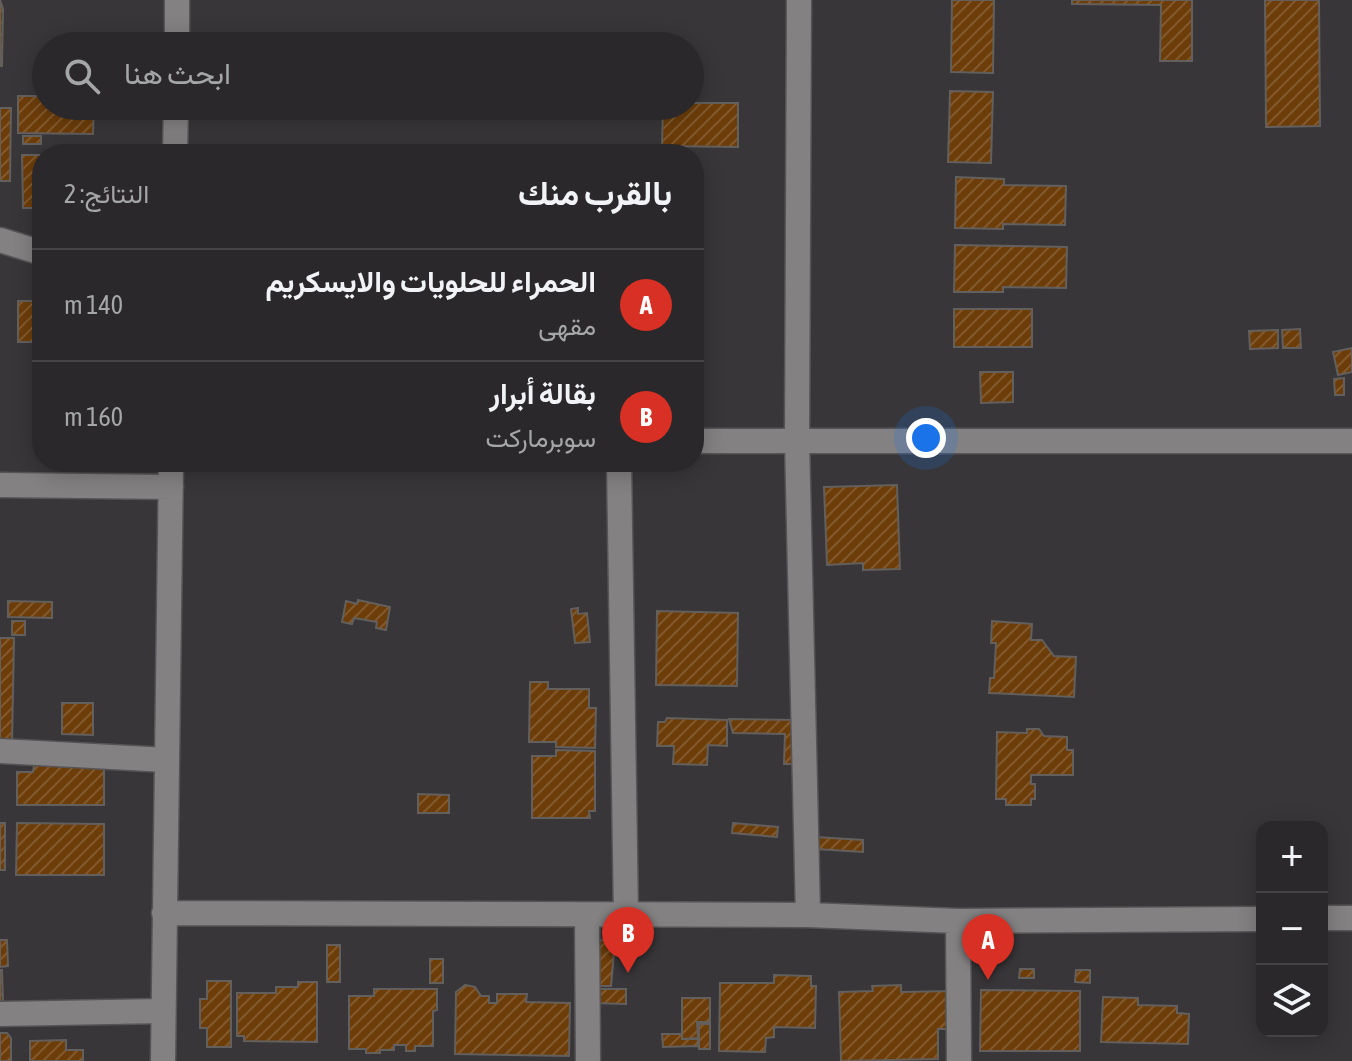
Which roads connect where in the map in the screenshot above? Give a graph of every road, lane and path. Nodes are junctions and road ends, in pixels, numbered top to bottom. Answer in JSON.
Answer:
{"nodes":[{"id":1,"x":177,"y":0,"type":"edge"},
{"id":2,"x":799,"y":0,"type":"edge"},
{"id":3,"x":177,"y":32,"type":"edge"},
{"id":4,"x":176,"y":120,"type":"edge"},
{"id":5,"x":175,"y":144,"type":"edge"},
{"id":6,"x":0,"y":240,"type":"edge"},
{"id":7,"x":32,"y":250,"type":"edge"},
{"id":8,"x":704,"y":441,"type":"edge"},
{"id":9,"x":797,"y":441,"type":"junction"},
{"id":10,"x":1352,"y":441,"type":"edge"},
{"id":11,"x":171,"y":472,"type":"edge"},
{"id":12,"x":619,"y":472,"type":"edge"},
{"id":13,"x":0,"y":485,"type":"edge"},
{"id":14,"x":171,"y":487,"type":"junction"},
{"id":15,"x":0,"y":751,"type":"edge"},
{"id":16,"x":167,"y":760,"type":"junction"},
{"id":17,"x":164,"y":913,"type":"junction"},
{"id":18,"x":587,"y":915,"type":"junction"},
{"id":19,"x":808,"y":915,"type":"junction"},
{"id":20,"x":626,"y":916,"type":"junction"},
{"id":21,"x":1328,"y":918,"type":"edge"},
{"id":22,"x":1352,"y":918,"type":"edge"},
{"id":23,"x":1256,"y":919,"type":"edge"},
{"id":24,"x":958,"y":921,"type":"junction"},
{"id":25,"x":163,"y":1011,"type":"junction"},
{"id":26,"x":0,"y":1014,"type":"edge"},
{"id":27,"x":163,"y":1061,"type":"edge"},
{"id":28,"x":588,"y":1061,"type":"edge"},
{"id":29,"x":959,"y":1061,"type":"edge"}],
"edges":[{"from":1,"to":3,"type":"street"},
{"from":2,"to":9,"type":"street"},
{"from":4,"to":5,"type":"street"},
{"from":6,"to":7,"type":"street"},
{"from":8,"to":9,"type":"street"},
{"from":9,"to":10,"type":"street"},
{"from":9,"to":19,"type":"street"},
{"from":11,"to":14,"type":"street"},
{"from":12,"to":20,"type":"street"},
{"from":13,"to":14,"type":"street"},
{"from":14,"to":16,"type":"street"},
{"from":15,"to":16,"type":"street"},
{"from":16,"to":17,"type":"street"},
{"from":17,"to":18,"type":"street"},
{"from":17,"to":25,"type":"street"},
{"from":18,"to":20,"type":"street"},
{"from":18,"to":28,"type":"street"},
{"from":19,"to":20,"type":"street"},
{"from":19,"to":24,"type":"street"},
{"from":21,"to":22,"type":"street"},
{"from":23,"to":24,"type":"street"},
{"from":24,"to":29,"type":"street"},
{"from":25,"to":26,"type":"street"},
{"from":25,"to":27,"type":"street"}]}
